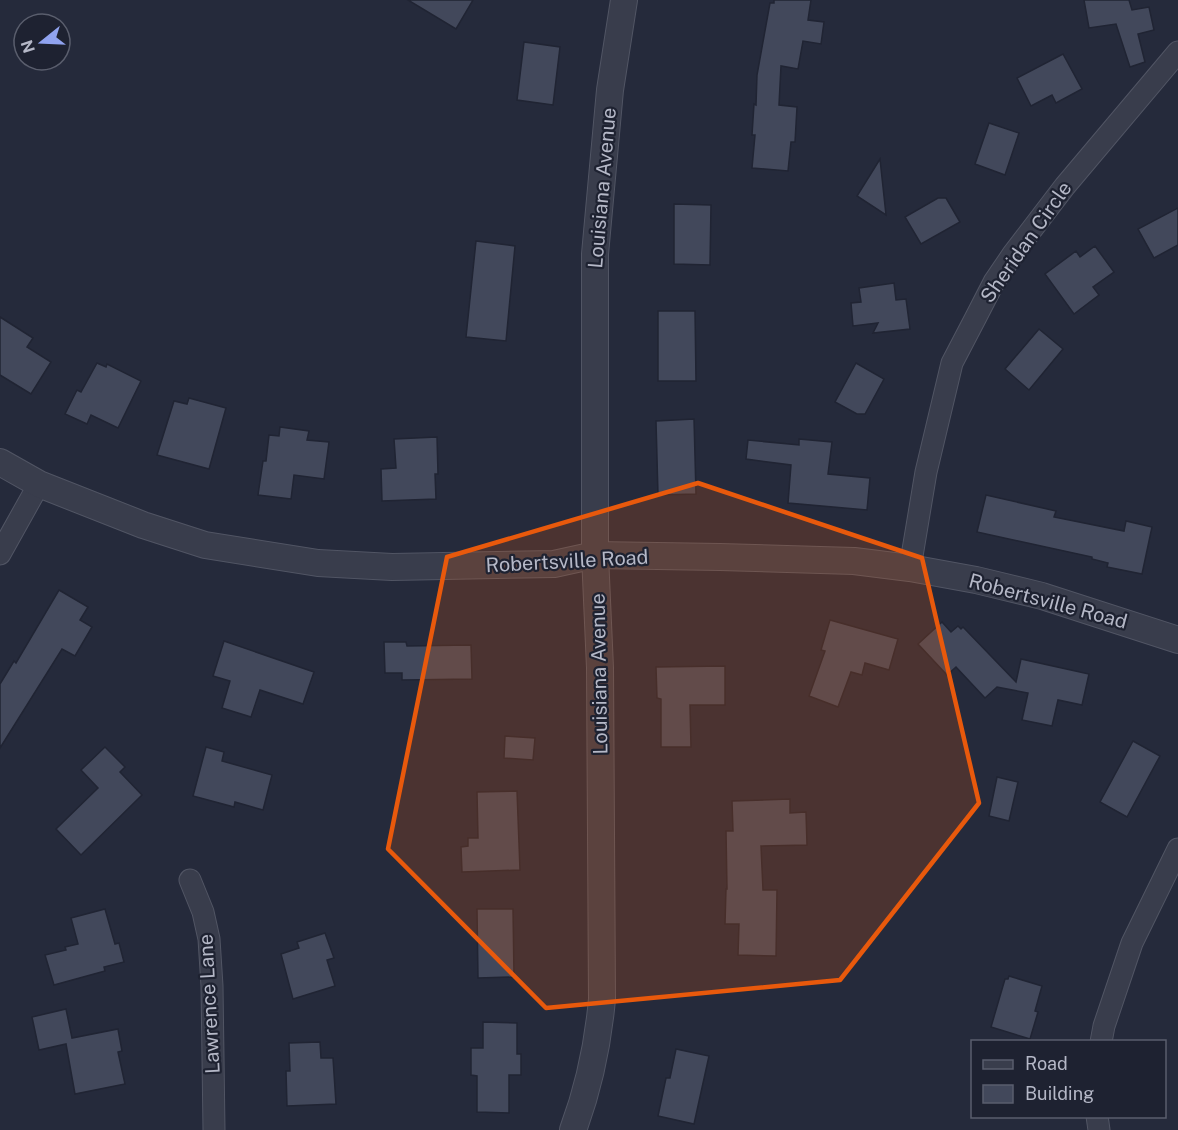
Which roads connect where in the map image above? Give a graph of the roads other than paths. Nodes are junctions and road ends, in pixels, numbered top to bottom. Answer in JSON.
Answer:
{"nodes":[{"id":1,"x":624,"y":0,"type":"edge"},
{"id":2,"x":1178,"y":52,"type":"edge"},
{"id":3,"x":0,"y":462,"type":"edge"},
{"id":4,"x":39,"y":484,"type":"junction"},
{"id":5,"x":0,"y":554,"type":"edge"},
{"id":6,"x":595,"y":555,"type":"junction"},
{"id":7,"x":910,"y":568,"type":"junction"},
{"id":8,"x":1178,"y":640,"type":"edge"},
{"id":9,"x":1178,"y":849,"type":"edge"},
{"id":10,"x":190,"y":880,"type":"dead end"},
{"id":11,"x":1101,"y":1040,"type":"edge"},
{"id":12,"x":214,"y":1130,"type":"edge"},
{"id":13,"x":573,"y":1130,"type":"edge"}],
"edges":[{"from":1,"to":6,"type":"street","name":"Louisiana Avenue"},
{"from":2,"to":7,"type":"street","name":"Sheridan Circle"},
{"from":3,"to":4,"type":"street","name":"Robertsville Road"},
{"from":4,"to":5,"type":"street"},
{"from":4,"to":6,"type":"street","name":"Robertsville Road"},
{"from":6,"to":7,"type":"street","name":"Robertsville Road"},
{"from":6,"to":13,"type":"street","name":"Louisiana Avenue"},
{"from":7,"to":8,"type":"street","name":"Robertsville Road"},
{"from":9,"to":11,"type":"street"},
{"from":10,"to":12,"type":"street","name":"Lawrence Lane"}]}
